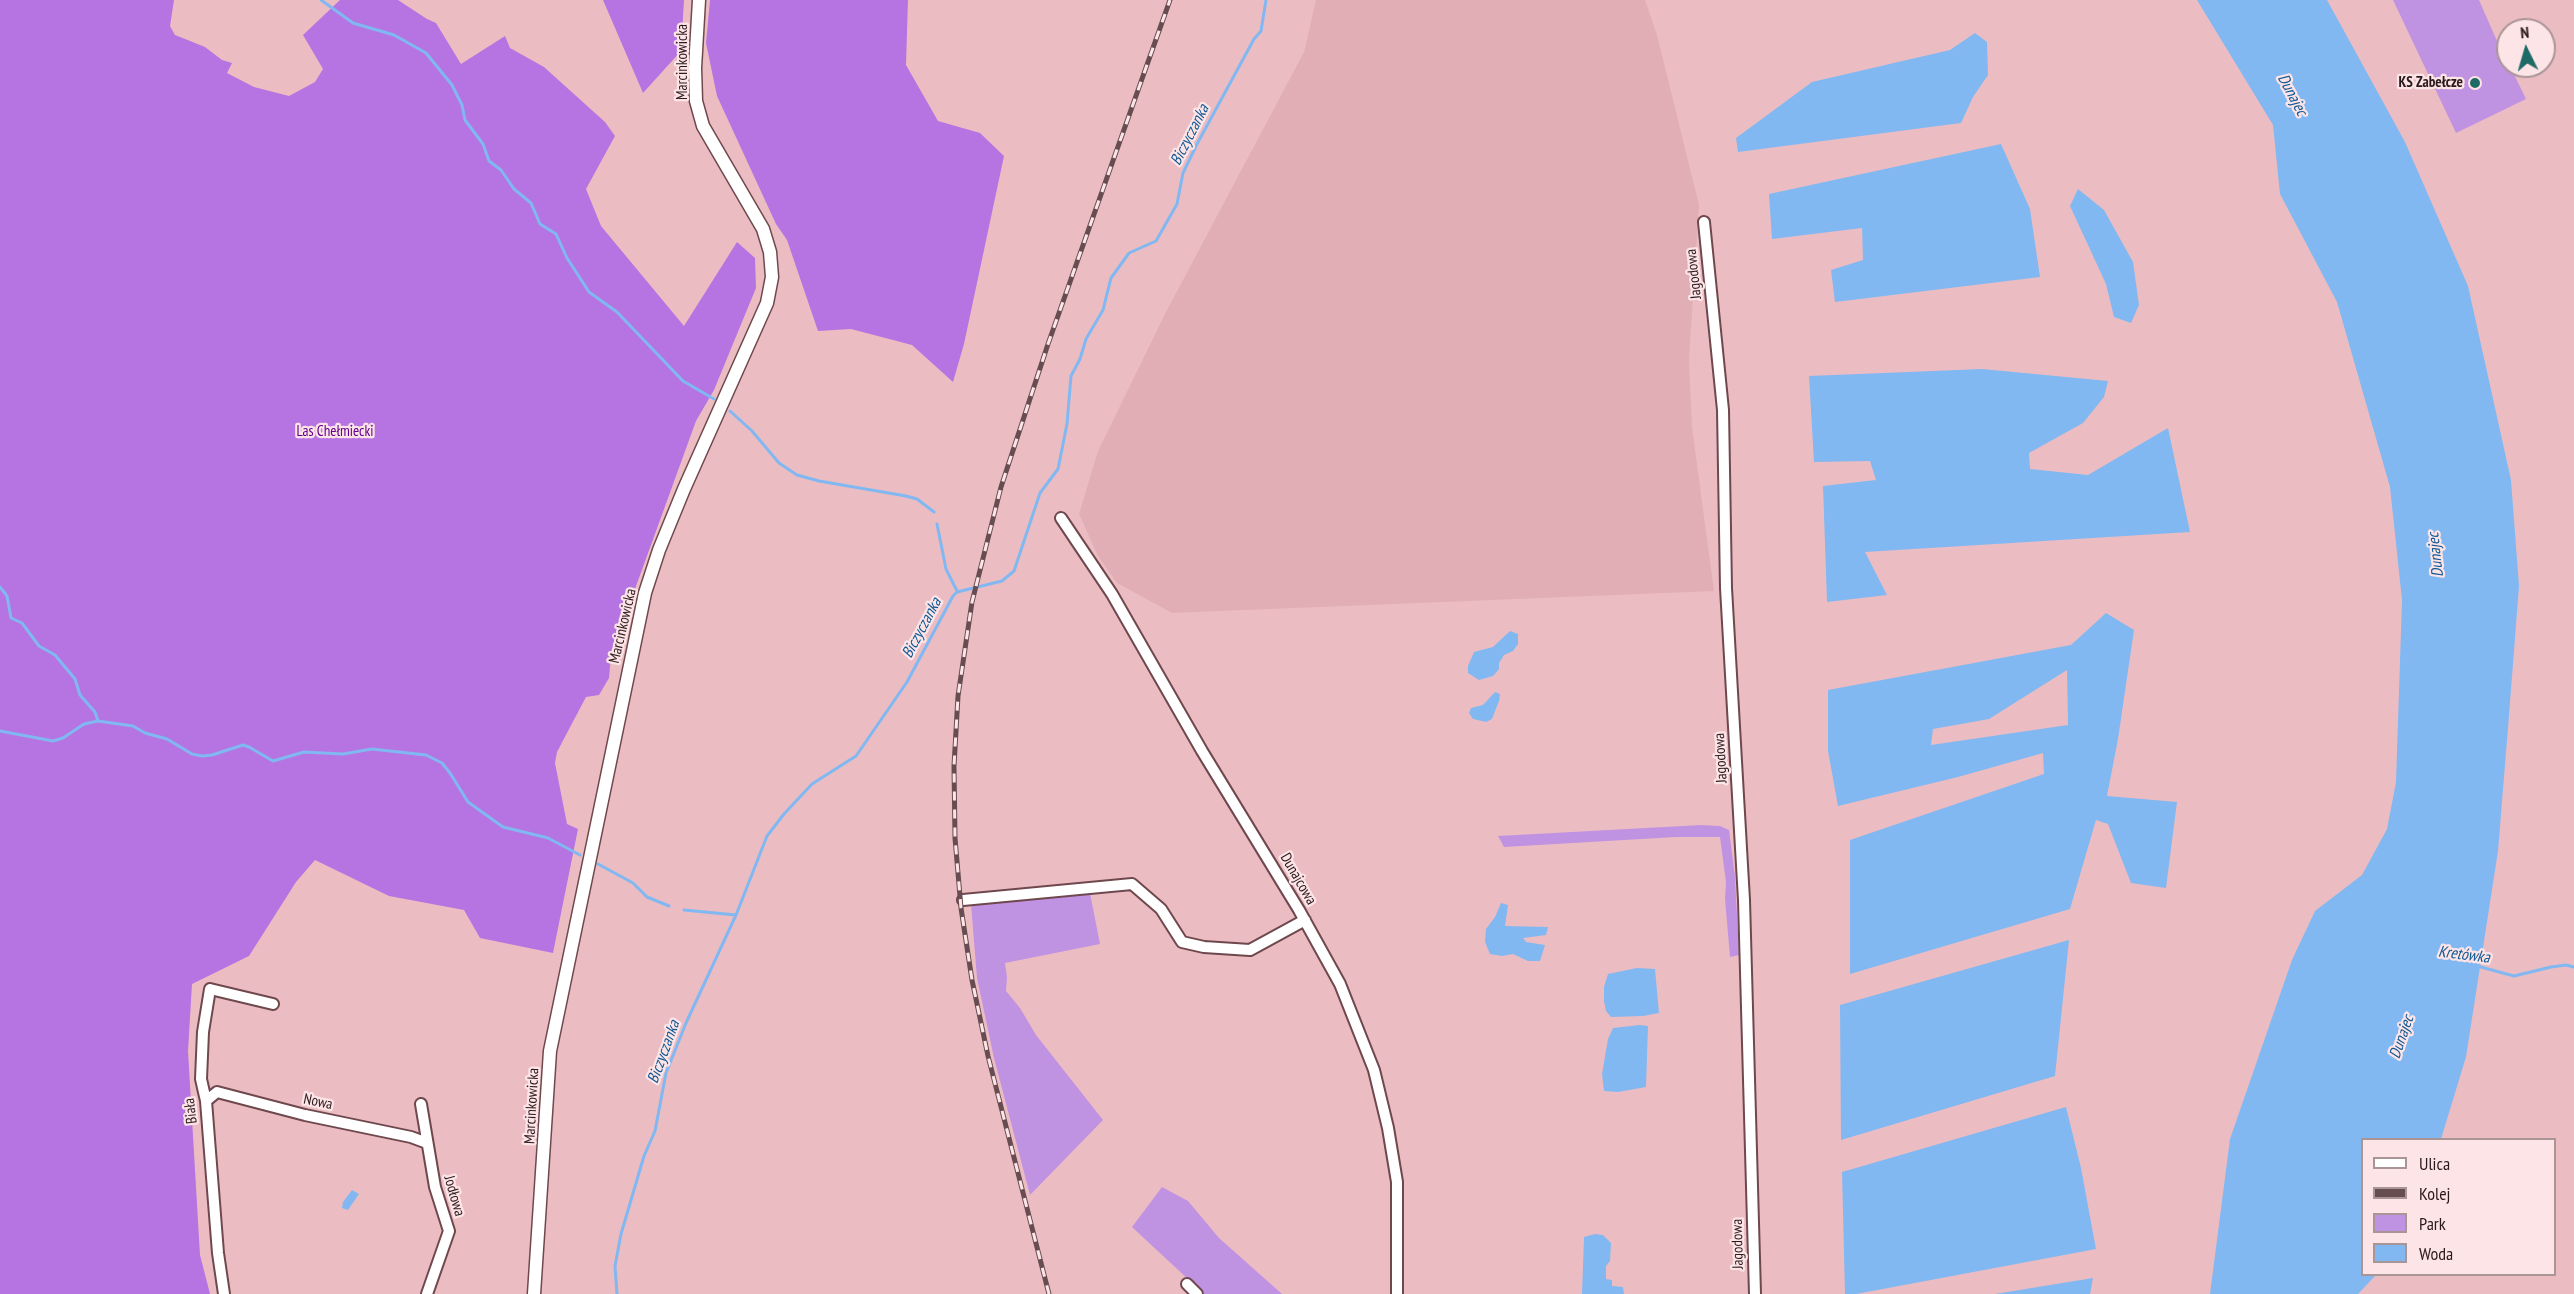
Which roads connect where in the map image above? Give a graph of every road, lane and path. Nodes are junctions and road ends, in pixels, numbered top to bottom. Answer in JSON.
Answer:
{"nodes":[{"id":1,"x":699,"y":0,"type":"edge"},
{"id":2,"x":1704,"y":222,"type":"dead end"},
{"id":3,"x":1061,"y":518,"type":"dead end"},
{"id":4,"x":963,"y":900,"type":"dead end"},
{"id":5,"x":1305,"y":920,"type":"junction"},
{"id":6,"x":273,"y":1004,"type":"dead end"},
{"id":7,"x":206,"y":1101,"type":"junction"},
{"id":8,"x":421,"y":1104,"type":"dead end"},
{"id":9,"x":427,"y":1143,"type":"junction"},
{"id":10,"x":1187,"y":1284,"type":"dead end"},
{"id":11,"x":225,"y":1294,"type":"edge"},
{"id":12,"x":427,"y":1294,"type":"edge"},
{"id":13,"x":534,"y":1294,"type":"edge"},
{"id":14,"x":1197,"y":1294,"type":"edge"},
{"id":15,"x":1397,"y":1294,"type":"edge"},
{"id":16,"x":1755,"y":1294,"type":"edge"}],
"edges":[{"from":1,"to":13,"type":"street","name":"Marcinkowicka"},
{"from":2,"to":16,"type":"street","name":"Jagodowa"},
{"from":3,"to":5,"type":"street","name":"Dunajcowa"},
{"from":4,"to":5,"type":"street"},
{"from":5,"to":15,"type":"street","name":"Dunajcowa"},
{"from":6,"to":7,"type":"street","name":"Biała"},
{"from":7,"to":9,"type":"street","name":"Nowa"},
{"from":7,"to":11,"type":"street","name":"Biała"},
{"from":8,"to":9,"type":"street","name":"Jodłowa"},
{"from":9,"to":12,"type":"street","name":"Jodłowa"},
{"from":10,"to":14,"type":"street"}]}
